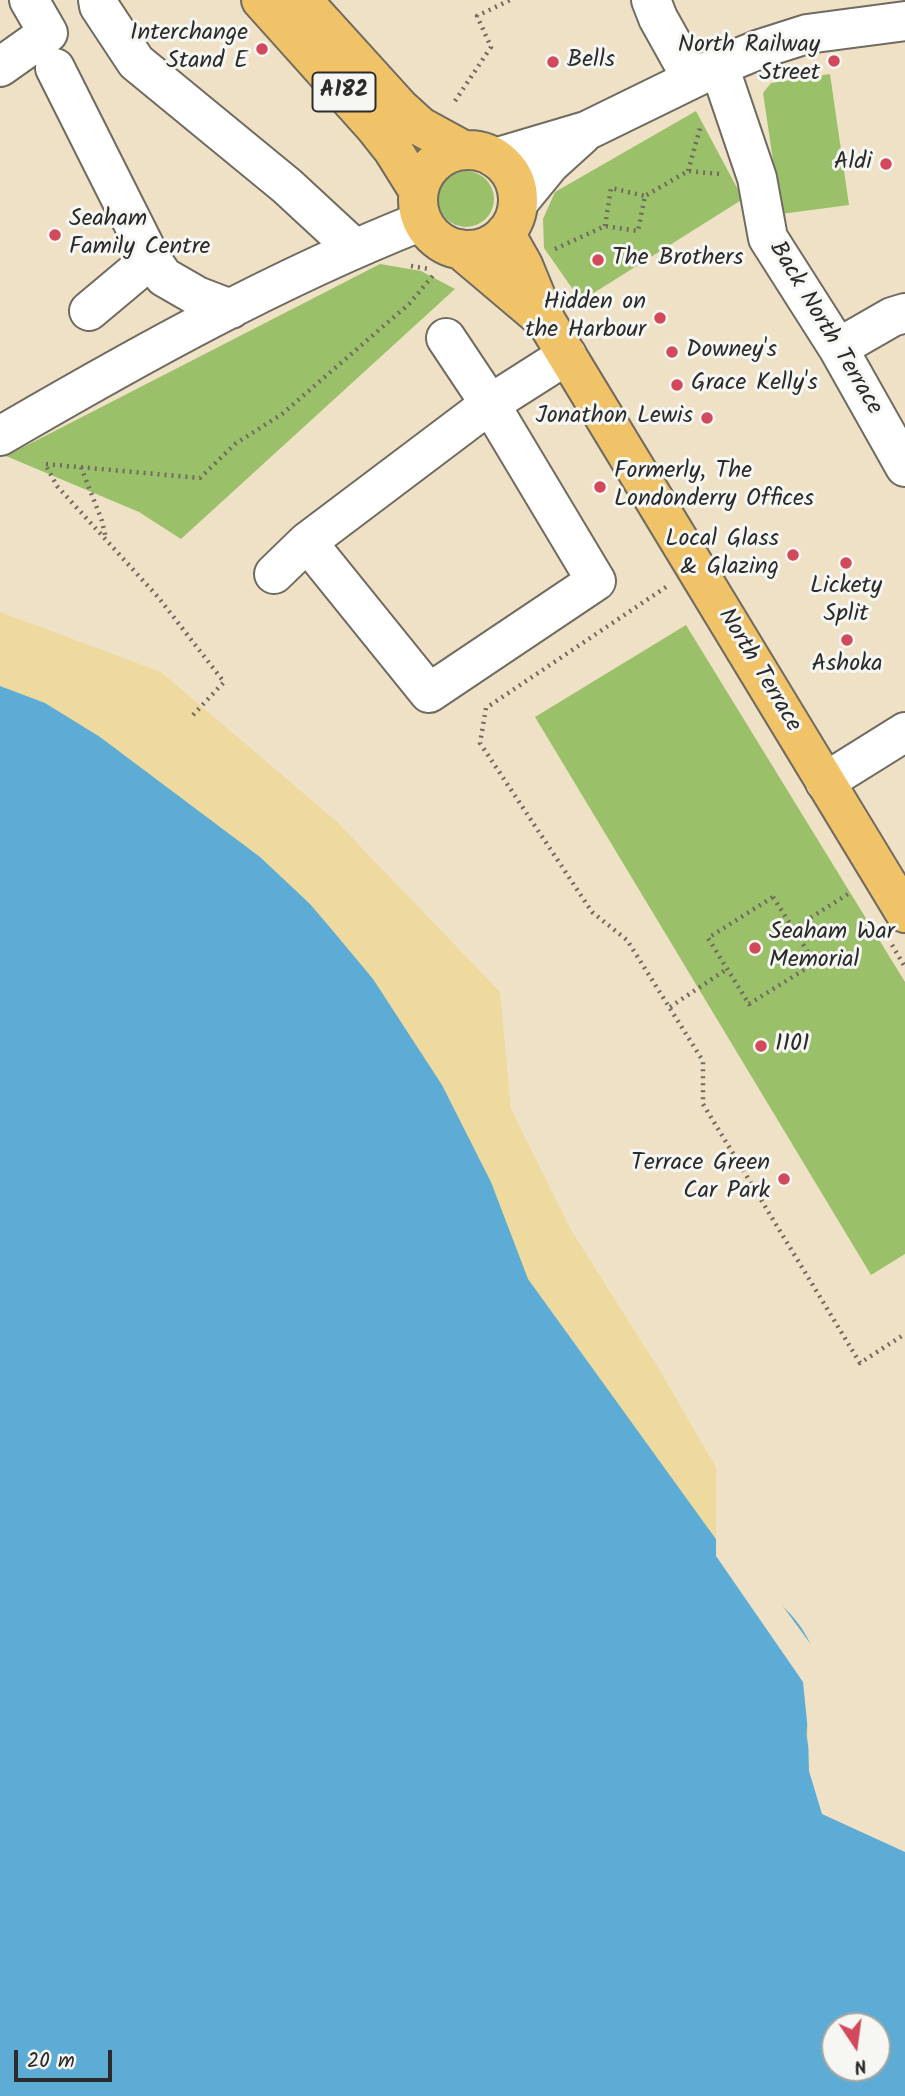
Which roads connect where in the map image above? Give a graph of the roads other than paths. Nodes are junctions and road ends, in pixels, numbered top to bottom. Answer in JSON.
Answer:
{"nodes":[{"id":1,"x":29,"y":0,"type":"edge"},
{"id":2,"x":98,"y":0,"type":"edge"},
{"id":3,"x":261,"y":0,"type":"edge"},
{"id":4,"x":302,"y":0,"type":"edge"},
{"id":5,"x":651,"y":0,"type":"edge"},
{"id":6,"x":905,"y":20,"type":"edge"},
{"id":7,"x":0,"y":67,"type":"edge"},
{"id":8,"x":55,"y":68,"type":"dead end"},
{"id":9,"x":706,"y":73,"type":"junction"},
{"id":10,"x":586,"y":131,"type":"junction"},
{"id":11,"x":479,"y":154,"type":"junction"},
{"id":12,"x":420,"y":205,"type":"junction"},
{"id":13,"x":515,"y":234,"type":"junction"},
{"id":14,"x":354,"y":248,"type":"junction"},
{"id":15,"x":151,"y":259,"type":"junction"},
{"id":16,"x":449,"y":259,"type":"junction"},
{"id":17,"x":231,"y":309,"type":"junction"},
{"id":18,"x":89,"y":311,"type":"dead end"},
{"id":19,"x":905,"y":313,"type":"edge"},
{"id":20,"x":546,"y":321,"type":"junction"},
{"id":21,"x":446,"y":338,"type":"dead end"},
{"id":22,"x":838,"y":348,"type":"junction"},
{"id":23,"x":567,"y":355,"type":"junction"},
{"id":24,"x":489,"y":404,"type":"junction"},
{"id":25,"x":0,"y":436,"type":"edge"},
{"id":26,"x":905,"y":467,"type":"edge"},
{"id":27,"x":307,"y":542,"type":"junction"},
{"id":28,"x":274,"y":574,"type":"dead end"},
{"id":29,"x":905,"y":732,"type":"edge"},
{"id":30,"x":825,"y":782,"type":"junction"},
{"id":31,"x":905,"y":913,"type":"edge"}],
"edges":[{"from":1,"to":7,"type":"street"},
{"from":2,"to":14,"type":"street"},
{"from":3,"to":12,"type":"main road","number":"A182"},
{"from":4,"to":11,"type":"main road","number":"A182"},
{"from":5,"to":9,"type":"street","name":"Back North Terrace"},
{"from":6,"to":9,"type":"street"},
{"from":8,"to":15,"type":"street"},
{"from":9,"to":10,"type":"street"},
{"from":9,"to":22,"type":"street","name":"Back North Terrace"},
{"from":10,"to":11,"type":"street"},
{"from":10,"to":13,"type":"street"},
{"from":11,"to":12,"type":"main road"},
{"from":11,"to":13,"type":"main road"},
{"from":12,"to":14,"type":"street"},
{"from":12,"to":16,"type":"main road"},
{"from":13,"to":16,"type":"main road"},
{"from":13,"to":20,"type":"main road","name":"North Terrace"},
{"from":14,"to":17,"type":"street"},
{"from":15,"to":17,"type":"street"},
{"from":15,"to":18,"type":"street"},
{"from":16,"to":20,"type":"main road","name":"North Terrace"},
{"from":17,"to":25,"type":"street"},
{"from":19,"to":22,"type":"street"},
{"from":20,"to":23,"type":"main road","name":"North Terrace"},
{"from":21,"to":24,"type":"street"},
{"from":22,"to":26,"type":"street","name":"Back North Terrace"},
{"from":23,"to":24,"type":"street"},
{"from":23,"to":30,"type":"main road","name":"North Terrace"},
{"from":24,"to":27,"type":"street"},
{"from":24,"to":27,"type":"street"},
{"from":27,"to":28,"type":"street"},
{"from":29,"to":30,"type":"street"},
{"from":30,"to":31,"type":"main road","name":"North Terrace"}]}
